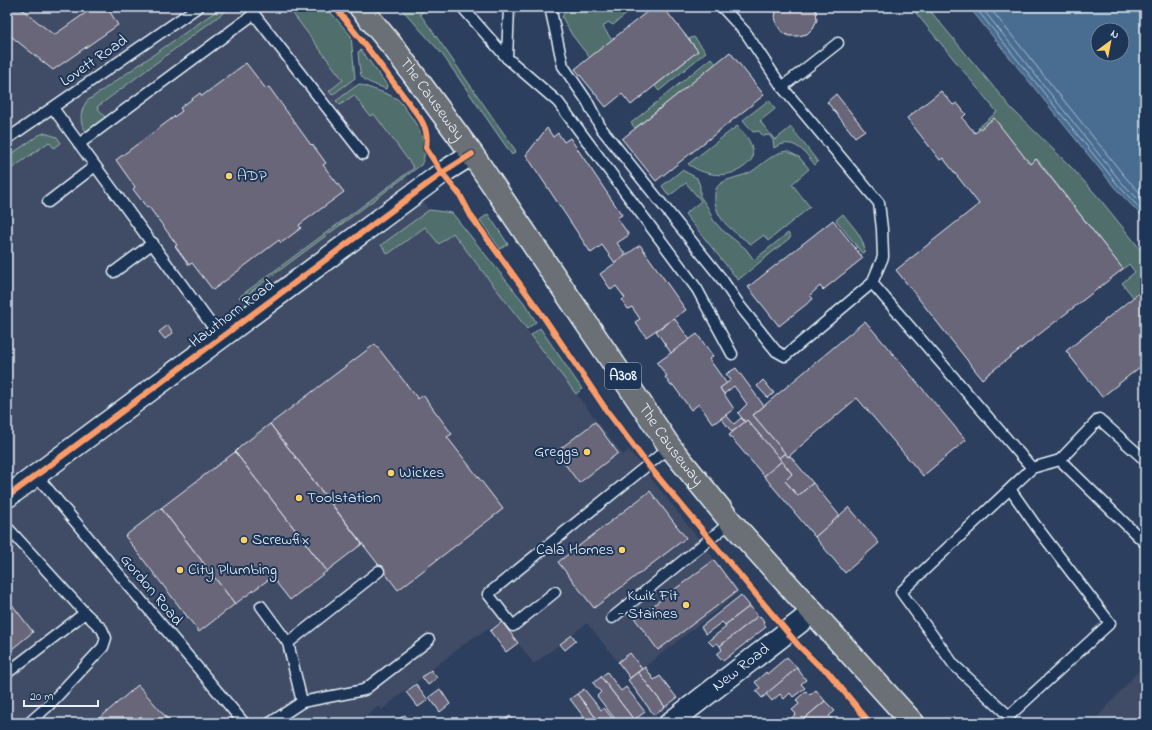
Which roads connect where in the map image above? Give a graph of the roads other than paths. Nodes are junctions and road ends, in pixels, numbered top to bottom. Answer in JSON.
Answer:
{"nodes":[{"id":1,"x":198,"y":7,"type":"edge"},
{"id":2,"x":360,"y":7,"type":"edge"},
{"id":3,"x":462,"y":7,"type":"edge"},
{"id":4,"x":509,"y":7,"type":"edge"},
{"id":5,"x":550,"y":7,"type":"edge"},
{"id":6,"x":722,"y":7,"type":"edge"},
{"id":7,"x":838,"y":43,"type":"dead end"},
{"id":8,"x":507,"y":58,"type":"junction"},
{"id":9,"x":782,"y":87,"type":"junction"},
{"id":10,"x":53,"y":108,"type":"junction"},
{"id":11,"x":7,"y":139,"type":"edge"},
{"id":12,"x":80,"y":144,"type":"junction"},
{"id":13,"x":363,"y":154,"type":"dead end"},
{"id":14,"x":472,"y":154,"type":"junction"},
{"id":15,"x":95,"y":166,"type":"junction"},
{"id":16,"x":48,"y":202,"type":"dead end"},
{"id":17,"x":153,"y":244,"type":"junction"},
{"id":18,"x":114,"y":272,"type":"dead end"},
{"id":19,"x":872,"y":282,"type":"junction"},
{"id":20,"x":221,"y":338,"type":"junction"},
{"id":21,"x":732,"y":354,"type":"dead end"},
{"id":22,"x":670,"y":447,"type":"junction"},
{"id":23,"x":1060,"y":460,"type":"junction"},
{"id":24,"x":1145,"y":460,"type":"edge"},
{"id":25,"x":1032,"y":468,"type":"junction"},
{"id":26,"x":36,"y":475,"type":"junction"},
{"id":27,"x":1010,"y":489,"type":"junction"},
{"id":28,"x":7,"y":497,"type":"edge"},
{"id":29,"x":731,"y":522,"type":"junction"},
{"id":30,"x":7,"y":528,"type":"edge"},
{"id":31,"x":1145,"y":543,"type":"edge"},
{"id":32,"x":379,"y":571,"type":"dead end"},
{"id":33,"x":555,"y":592,"type":"dead end"},
{"id":34,"x":261,"y":606,"type":"dead end"},
{"id":35,"x":813,"y":612,"type":"junction"},
{"id":36,"x":85,"y":613,"type":"junction"},
{"id":37,"x":612,"y":618,"type":"dead end"},
{"id":38,"x":429,"y":640,"type":"dead end"},
{"id":39,"x":288,"y":643,"type":"junction"},
{"id":40,"x":7,"y":673,"type":"edge"},
{"id":41,"x":302,"y":702,"type":"junction"},
{"id":42,"x":29,"y":723,"type":"edge"},
{"id":43,"x":244,"y":723,"type":"edge"},
{"id":44,"x":270,"y":723,"type":"edge"},
{"id":45,"x":670,"y":723,"type":"edge"},
{"id":46,"x":913,"y":723,"type":"edge"}],
"edges":[{"from":1,"to":10,"type":"lane","name":"Lovett Road"},
{"from":2,"to":14,"type":"main road","name":"The Causeway","number":"A308"},
{"from":3,"to":8,"type":"lane"},
{"from":4,"to":8,"type":"lane"},
{"from":5,"to":19,"type":"lane"},
{"from":6,"to":9,"type":"lane"},
{"from":7,"to":9,"type":"lane"},
{"from":8,"to":21,"type":"lane"},
{"from":9,"to":19,"type":"lane"},
{"from":10,"to":11,"type":"lane","name":"Lovett Road"},
{"from":10,"to":12,"type":"lane"},
{"from":12,"to":13,"type":"lane"},
{"from":12,"to":15,"type":"lane"},
{"from":14,"to":20,"type":"street","name":"Hawthorn Road"},
{"from":14,"to":22,"type":"main road","name":"The Causeway","number":"A308"},
{"from":15,"to":16,"type":"lane"},
{"from":15,"to":17,"type":"lane"},
{"from":17,"to":18,"type":"lane"},
{"from":17,"to":20,"type":"lane"},
{"from":19,"to":25,"type":"lane"},
{"from":20,"to":26,"type":"street","name":"Hawthorn Road"},
{"from":22,"to":29,"type":"main road","name":"The Causeway","number":"A308"},
{"from":22,"to":33,"type":"lane"},
{"from":23,"to":24,"type":"lane"},
{"from":23,"to":25,"type":"lane"},
{"from":23,"to":31,"type":"lane"},
{"from":25,"to":27,"type":"lane"},
{"from":26,"to":28,"type":"street","name":"Hawthorn Road"},
{"from":26,"to":43,"type":"lane","name":"Gordon Road"},
{"from":27,"to":27,"type":"lane"},
{"from":29,"to":35,"type":"main road","name":"The Causeway","number":"A308"},
{"from":29,"to":37,"type":"lane"},
{"from":30,"to":36,"type":"lane"},
{"from":32,"to":39,"type":"lane"},
{"from":34,"to":39,"type":"lane"},
{"from":35,"to":45,"type":"street","name":"New Road"},
{"from":35,"to":46,"type":"main road","name":"The Causeway","number":"A308"},
{"from":36,"to":40,"type":"lane"},
{"from":36,"to":42,"type":"lane"},
{"from":38,"to":41,"type":"lane"},
{"from":39,"to":41,"type":"lane"},
{"from":41,"to":44,"type":"lane"}]}
